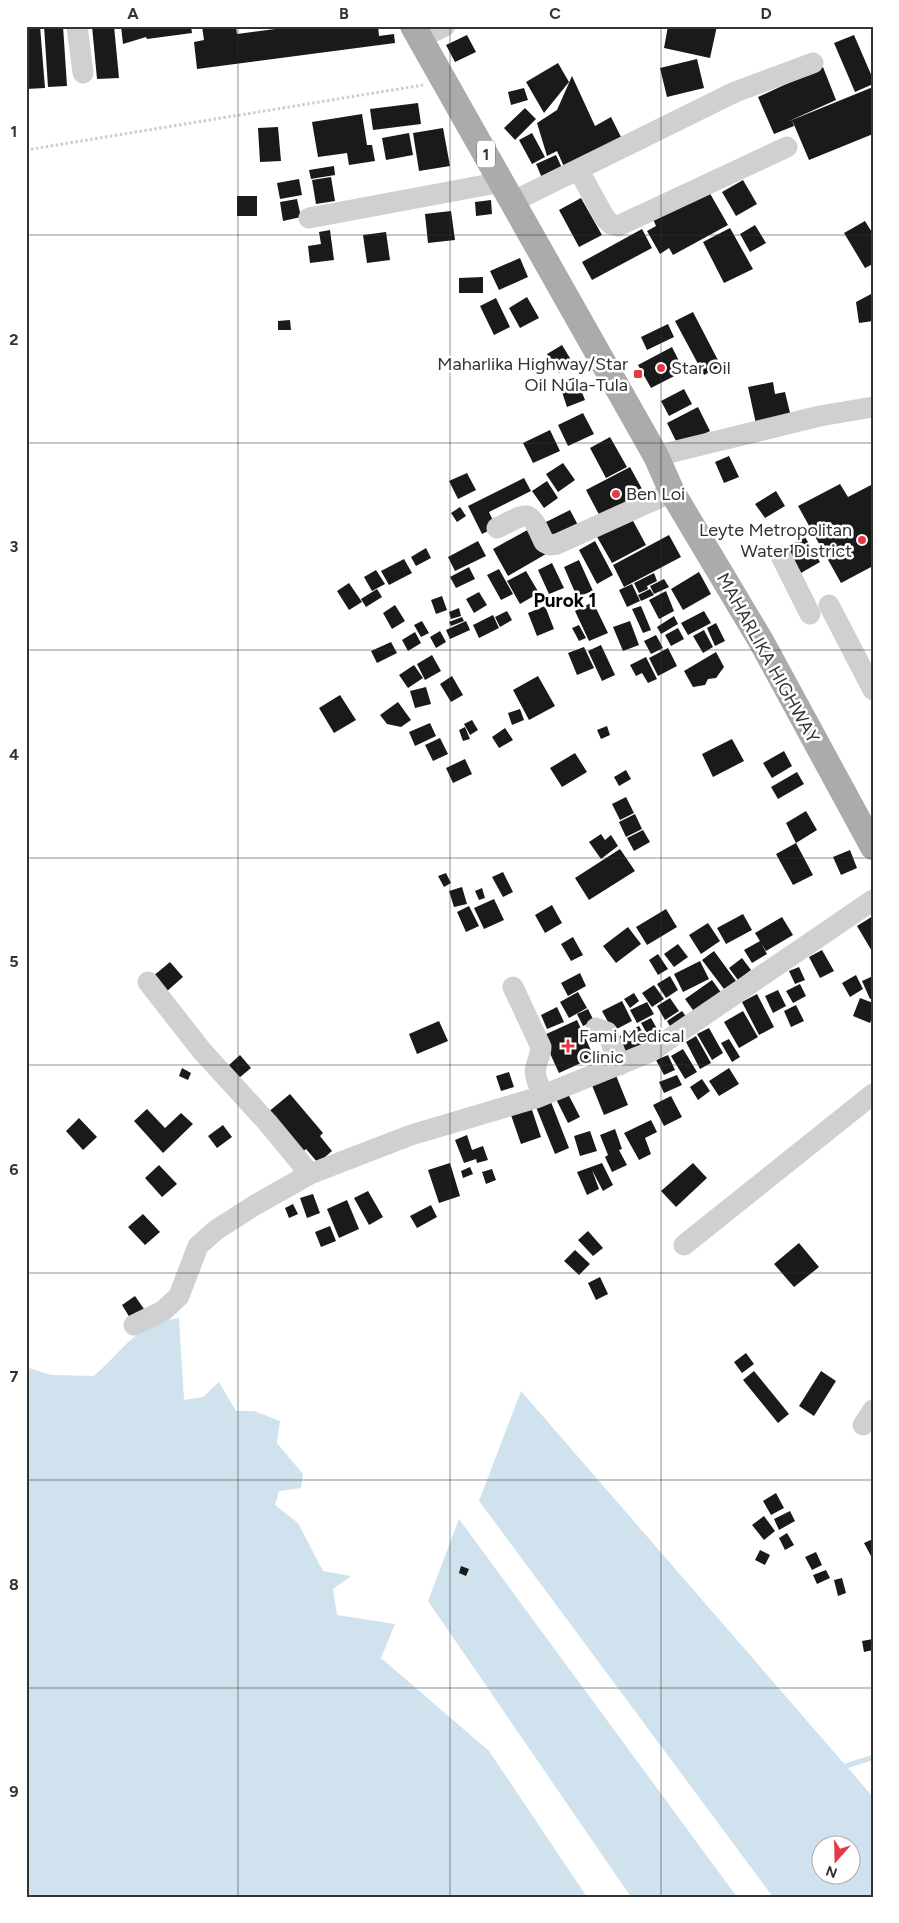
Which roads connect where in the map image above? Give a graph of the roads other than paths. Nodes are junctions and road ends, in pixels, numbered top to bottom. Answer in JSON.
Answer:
{"nodes":[{"id":1,"x":77,"y":26,"type":"edge"},
{"id":2,"x":445,"y":26,"type":"edge"},
{"id":3,"x":416,"y":32,"type":"edge"},
{"id":4,"x":813,"y":63,"type":"dead end"},
{"id":5,"x":83,"y":73,"type":"dead end"},
{"id":6,"x":786,"y":148,"type":"dead end"},
{"id":7,"x":579,"y":171,"type":"junction"},
{"id":8,"x":507,"y":192,"type":"junction"},
{"id":9,"x":309,"y":218,"type":"dead end"},
{"id":10,"x":873,"y":407,"type":"edge"},
{"id":11,"x":656,"y":456,"type":"junction"},
{"id":12,"x":672,"y":492,"type":"junction"},
{"id":13,"x":497,"y":528,"type":"dead end"},
{"id":14,"x":781,"y":556,"type":"dead end"},
{"id":15,"x":829,"y":605,"type":"dead end"},
{"id":16,"x":810,"y":614,"type":"dead end"},
{"id":17,"x":873,"y":690,"type":"edge"},
{"id":18,"x":873,"y":847,"type":"edge"},
{"id":19,"x":873,"y":900,"type":"edge"},
{"id":20,"x":148,"y":982,"type":"dead end"},
{"id":21,"x":513,"y":987,"type":"dead end"},
{"id":22,"x":596,"y":1028,"type":"dead end"},
{"id":23,"x":620,"y":1064,"type":"junction"},
{"id":24,"x":873,"y":1094,"type":"edge"},
{"id":25,"x":543,"y":1095,"type":"junction"},
{"id":26,"x":310,"y":1174,"type":"junction"},
{"id":27,"x":684,"y":1245,"type":"dead end"},
{"id":28,"x":134,"y":1325,"type":"dead end"}],
"edges":[{"from":1,"to":5,"type":"street"},
{"from":2,"to":3,"type":"street"},
{"from":3,"to":8,"type":"main road","name":"MAHARLIKA HIGHWAY","number":"1"},
{"from":4,"to":7,"type":"street"},
{"from":6,"to":7,"type":"street"},
{"from":7,"to":8,"type":"street"},
{"from":8,"to":9,"type":"street"},
{"from":8,"to":11,"type":"main road","name":"MAHARLIKA HIGHWAY","number":"1"},
{"from":10,"to":11,"type":"street"},
{"from":11,"to":12,"type":"main road","name":"MAHARLIKA HIGHWAY","number":"1"},
{"from":12,"to":13,"type":"street"},
{"from":12,"to":18,"type":"main road","name":"MAHARLIKA HIGHWAY","number":"1"},
{"from":14,"to":16,"type":"street"},
{"from":15,"to":17,"type":"street"},
{"from":19,"to":23,"type":"street"},
{"from":20,"to":26,"type":"street"},
{"from":21,"to":25,"type":"street"},
{"from":22,"to":23,"type":"street"},
{"from":23,"to":25,"type":"street"},
{"from":24,"to":27,"type":"street"},
{"from":25,"to":26,"type":"street"},
{"from":26,"to":28,"type":"street"}]}
